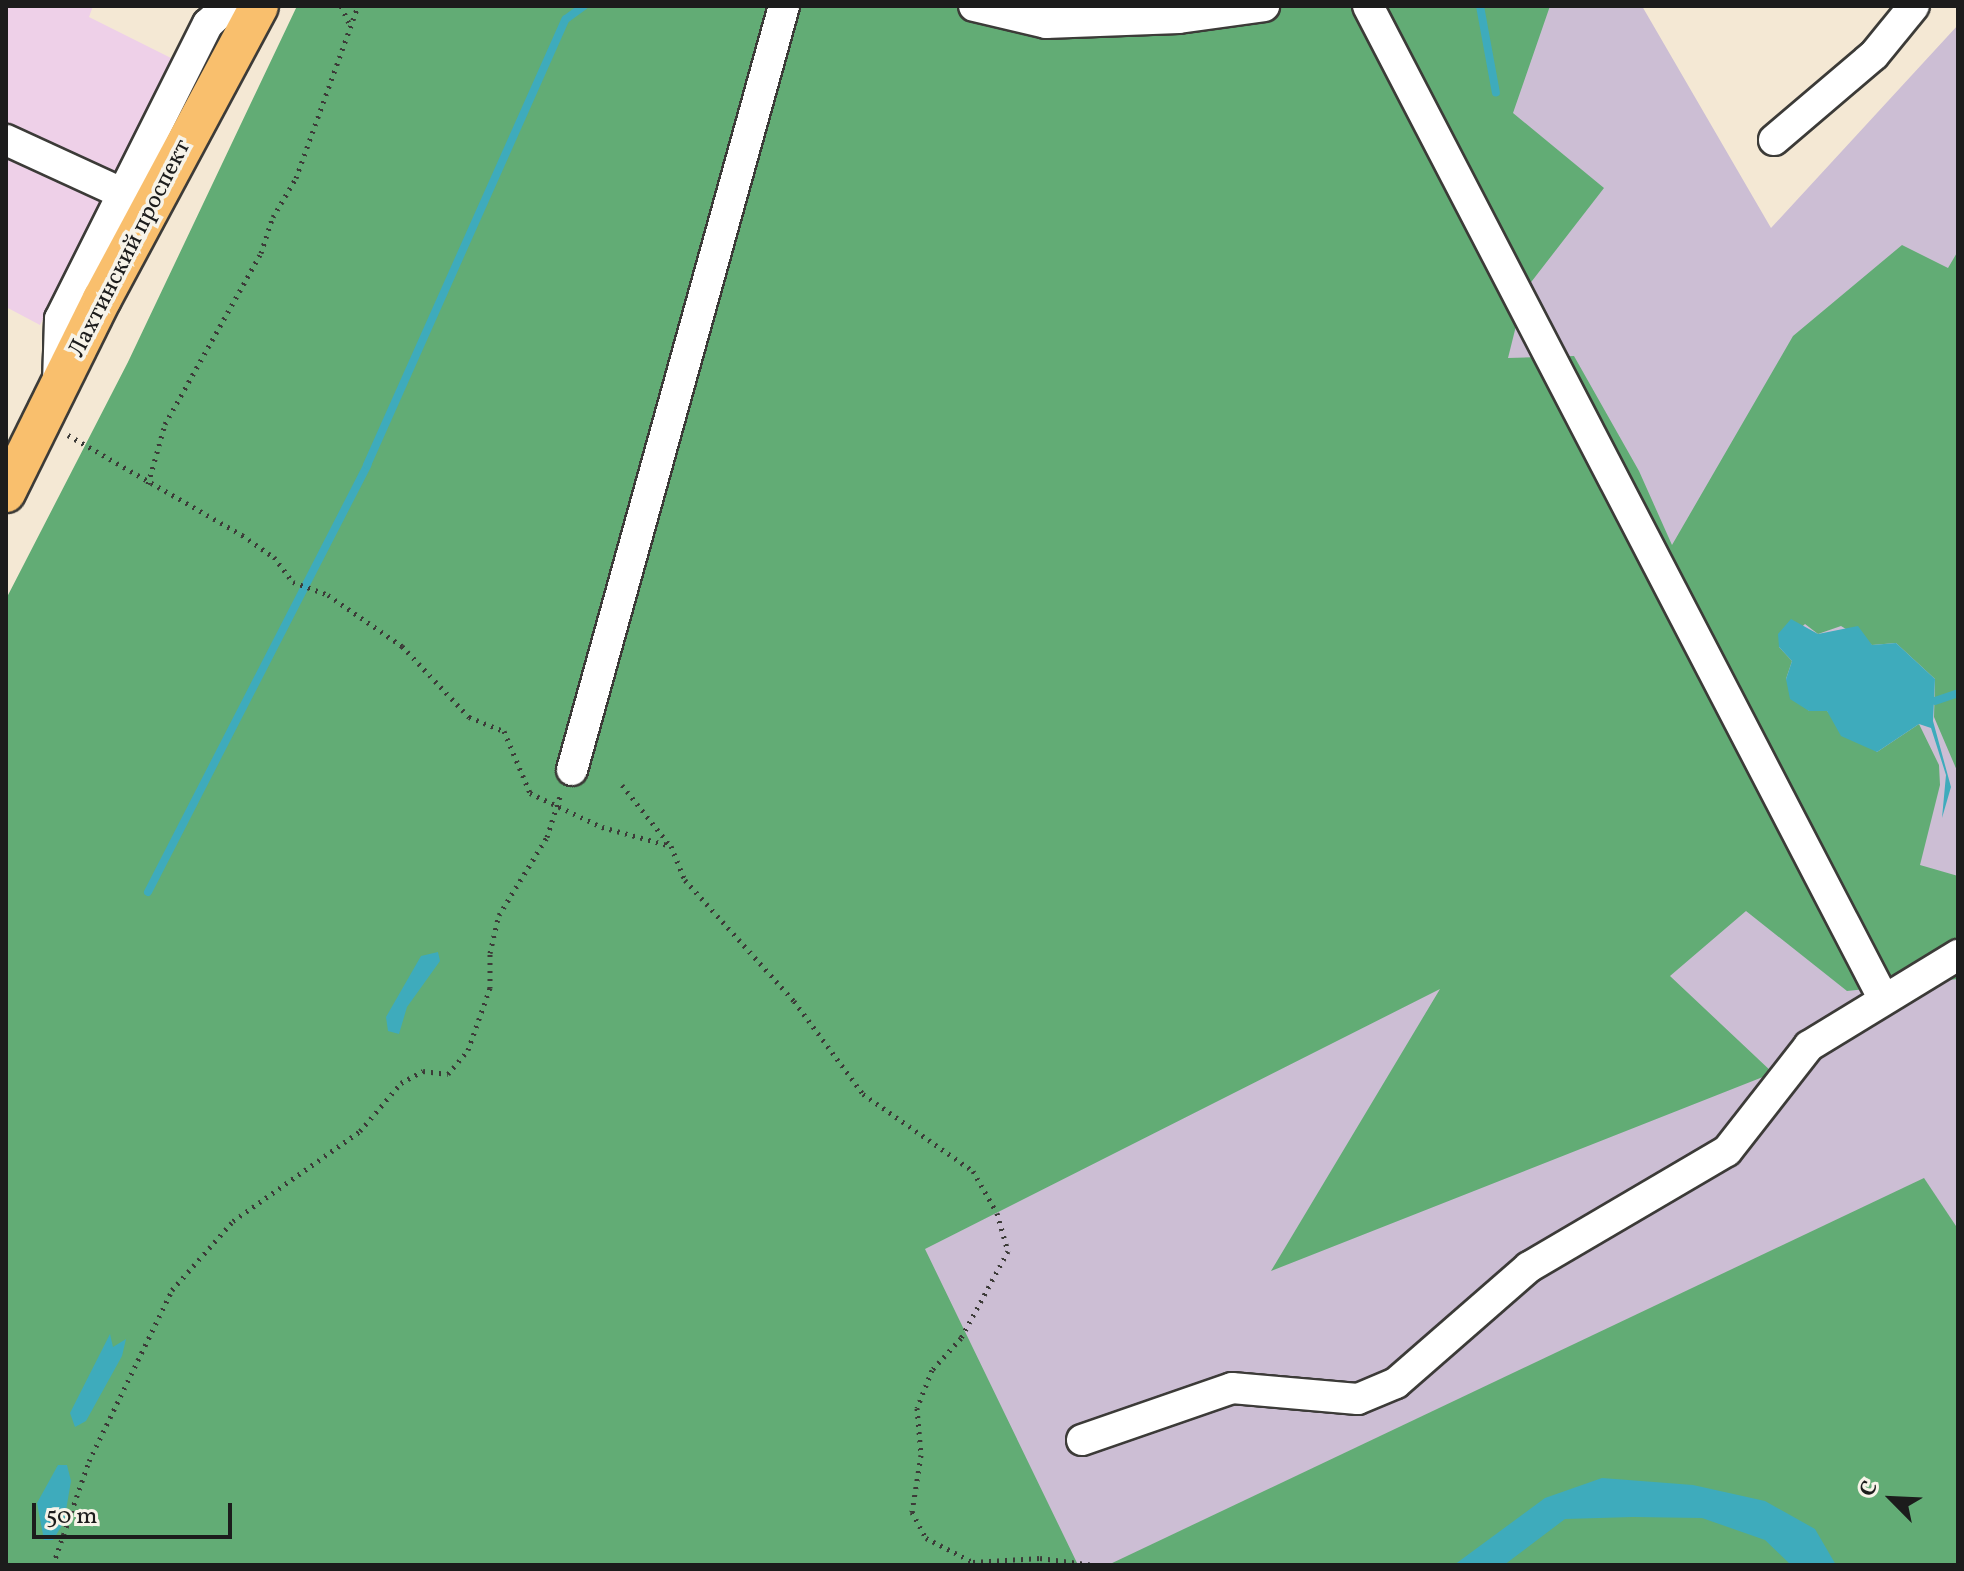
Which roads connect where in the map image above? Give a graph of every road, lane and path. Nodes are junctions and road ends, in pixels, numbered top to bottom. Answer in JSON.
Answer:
{"nodes":[{"id":1,"x":227,"y":6,"type":"edge"},
{"id":2,"x":259,"y":6,"type":"edge"},
{"id":3,"x":341,"y":6,"type":"edge"},
{"id":4,"x":358,"y":6,"type":"edge"},
{"id":5,"x":784,"y":6,"type":"edge"},
{"id":6,"x":974,"y":6,"type":"edge"},
{"id":7,"x":1264,"y":6,"type":"edge"},
{"id":8,"x":1368,"y":6,"type":"edge"},
{"id":9,"x":1914,"y":6,"type":"edge"},
{"id":10,"x":351,"y":26,"type":"junction"},
{"id":11,"x":6,"y":140,"type":"edge"},
{"id":12,"x":1774,"y":140,"type":"dead end"},
{"id":13,"x":122,"y":193,"type":"junction"},
{"id":14,"x":57,"y":393,"type":"junction"},
{"id":15,"x":68,"y":435,"type":"dead end"},
{"id":16,"x":148,"y":484,"type":"junction"},
{"id":17,"x":6,"y":493,"type":"edge"},
{"id":18,"x":572,"y":770,"type":"joint"},
{"id":19,"x":622,"y":785,"type":"dead end"},
{"id":20,"x":554,"y":807,"type":"junction"},
{"id":21,"x":671,"y":846,"type":"junction"},
{"id":22,"x":1958,"y":955,"type":"edge"},
{"id":23,"x":1883,"y":998,"type":"junction"},
{"id":24,"x":1082,"y":1440,"type":"dead end"},
{"id":25,"x":53,"y":1565,"type":"edge"},
{"id":26,"x":1094,"y":1565,"type":"edge"}],
"edges":[{"from":1,"to":13,"type":"lane"},
{"from":2,"to":14,"type":"main road","name":"Лахтинский проспект"},
{"from":3,"to":10,"type":"path"},
{"from":4,"to":10,"type":"path"},
{"from":5,"to":18,"type":"lane"},
{"from":6,"to":7,"type":"lane"},
{"from":8,"to":23,"type":"lane"},
{"from":9,"to":12,"type":"lane"},
{"from":10,"to":16,"type":"path"},
{"from":11,"to":13,"type":"lane"},
{"from":13,"to":14,"type":"lane"},
{"from":14,"to":17,"type":"main road","name":"Лахтинский проспект"},
{"from":15,"to":16,"type":"path"},
{"from":16,"to":20,"type":"path"},
{"from":18,"to":20,"type":"path"},
{"from":19,"to":21,"type":"path"},
{"from":20,"to":21,"type":"path"},
{"from":20,"to":25,"type":"path"},
{"from":21,"to":26,"type":"path"},
{"from":22,"to":23,"type":"lane"},
{"from":23,"to":24,"type":"lane"}]}
